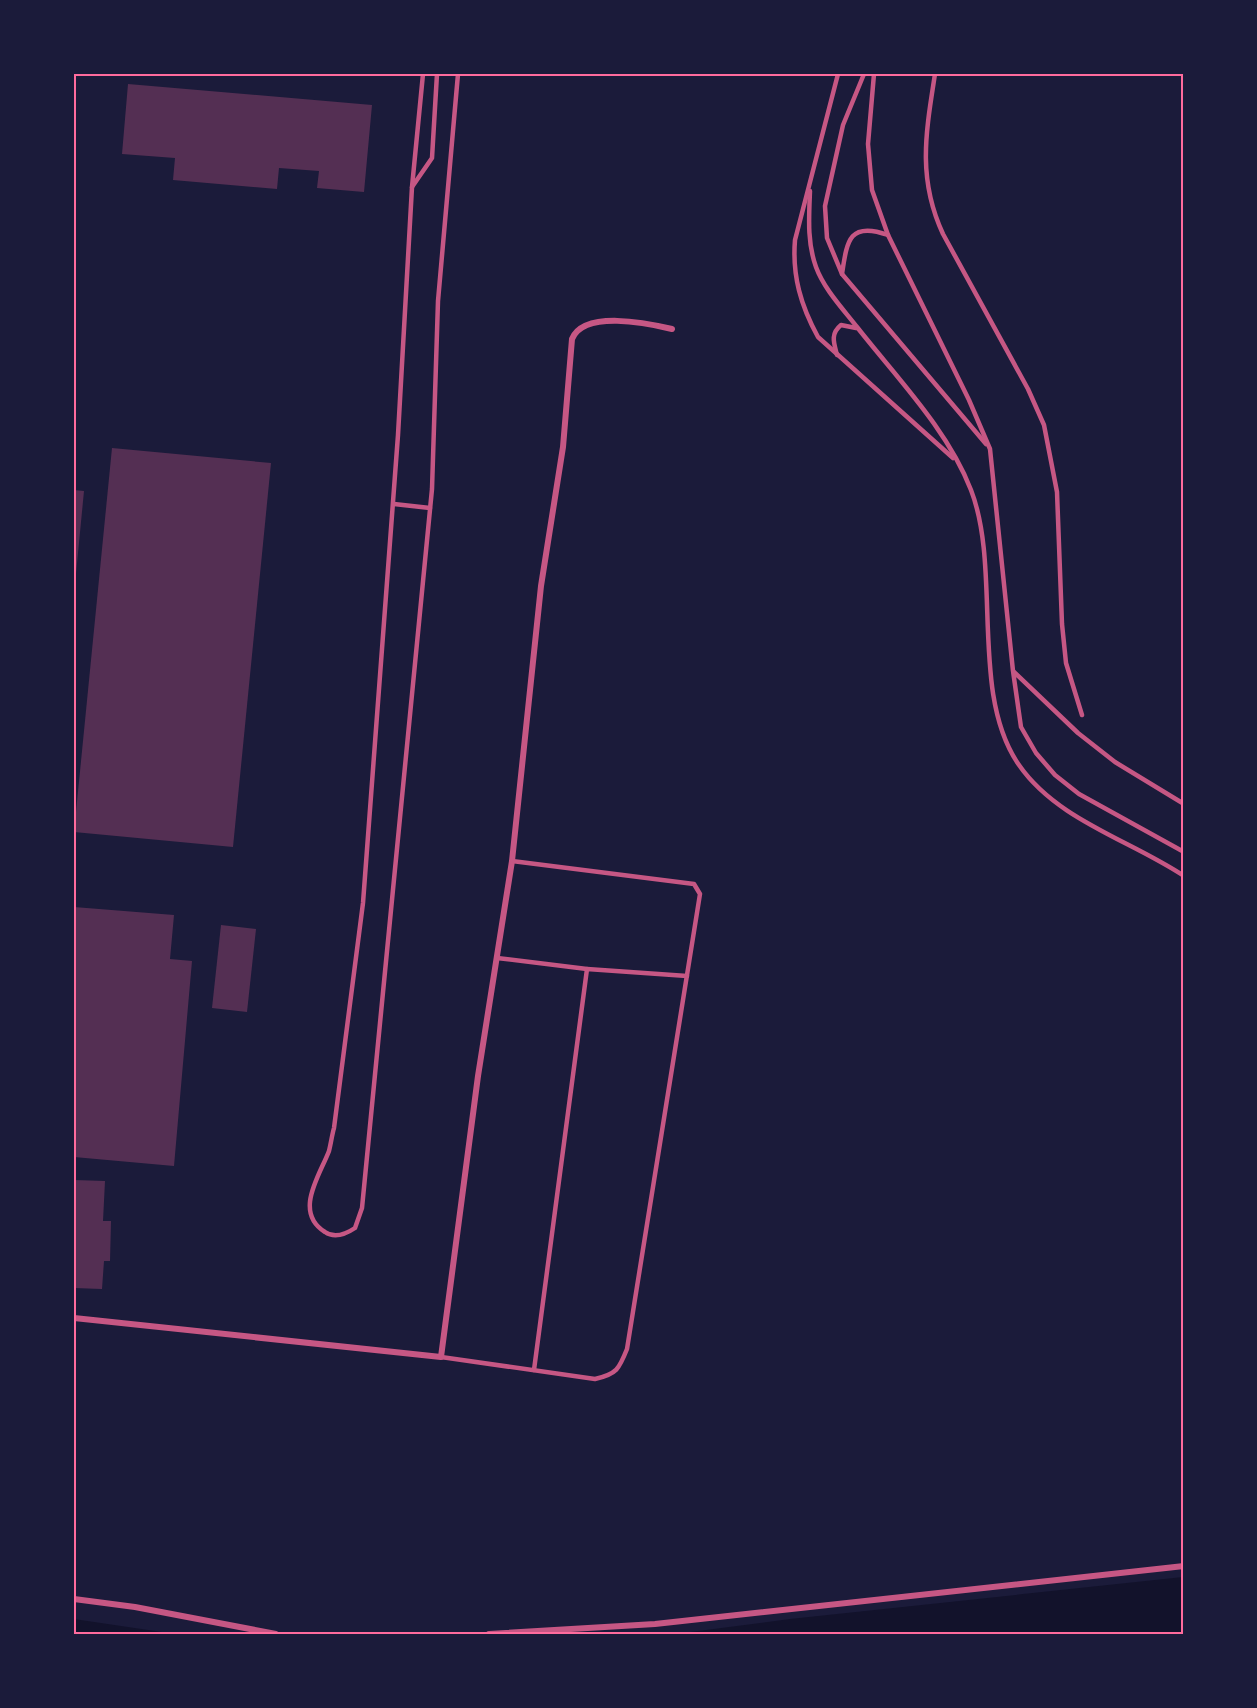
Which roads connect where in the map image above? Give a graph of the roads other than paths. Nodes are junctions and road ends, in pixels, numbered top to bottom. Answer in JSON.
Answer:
{"nodes":[{"id":1,"x":423,"y":74,"type":"edge"},
{"id":2,"x":437,"y":74,"type":"edge"},
{"id":3,"x":459,"y":74,"type":"edge"},
{"id":4,"x":838,"y":74,"type":"edge"},
{"id":5,"x":864,"y":74,"type":"edge"},
{"id":6,"x":874,"y":74,"type":"edge"},
{"id":7,"x":935,"y":74,"type":"edge"},
{"id":8,"x":412,"y":187,"type":"junction"},
{"id":9,"x":810,"y":191,"type":"junction"},
{"id":10,"x":888,"y":235,"type":"junction"},
{"id":11,"x":842,"y":273,"type":"junction"},
{"id":12,"x":857,"y":328,"type":"junction"},
{"id":13,"x":672,"y":329,"type":"dead end"},
{"id":14,"x":837,"y":355,"type":"junction"},
{"id":15,"x":990,"y":448,"type":"junction"},
{"id":16,"x":960,"y":464,"type":"junction"},
{"id":17,"x":394,"y":504,"type":"junction"},
{"id":18,"x":430,"y":508,"type":"junction"},
{"id":19,"x":1013,"y":671,"type":"junction"},
{"id":20,"x":1082,"y":715,"type":"dead end"},
{"id":21,"x":1184,"y":804,"type":"edge"},
{"id":22,"x":1184,"y":852,"type":"edge"},
{"id":23,"x":512,"y":861,"type":"junction"},
{"id":24,"x":1184,"y":876,"type":"edge"},
{"id":25,"x":497,"y":958,"type":"junction"},
{"id":26,"x":588,"y":969,"type":"junction"},
{"id":27,"x":687,"y":976,"type":"junction"},
{"id":28,"x":74,"y":1318,"type":"edge"},
{"id":29,"x":441,"y":1357,"type":"junction"},
{"id":30,"x":534,"y":1370,"type":"junction"},
{"id":31,"x":1184,"y":1566,"type":"edge"},
{"id":32,"x":74,"y":1599,"type":"edge"},
{"id":33,"x":263,"y":1634,"type":"edge"},
{"id":34,"x":276,"y":1635,"type":"edge"},
{"id":35,"x":489,"y":1635,"type":"edge"}],
"edges":[{"from":1,"to":8,"type":"lane"},
{"from":2,"to":8,"type":"lane"},
{"from":3,"to":18,"type":"lane"},
{"from":4,"to":9,"type":"lane"},
{"from":5,"to":11,"type":"lane"},
{"from":6,"to":10,"type":"lane"},
{"from":7,"to":20,"type":"lane"},
{"from":8,"to":17,"type":"lane"},
{"from":9,"to":12,"type":"lane"},
{"from":9,"to":14,"type":"lane"},
{"from":10,"to":11,"type":"lane"},
{"from":10,"to":15,"type":"lane"},
{"from":11,"to":15,"type":"lane"},
{"from":12,"to":14,"type":"lane"},
{"from":12,"to":16,"type":"lane"},
{"from":13,"to":23,"type":"street"},
{"from":14,"to":16,"type":"lane"},
{"from":15,"to":19,"type":"lane"},
{"from":16,"to":24,"type":"lane"},
{"from":17,"to":18,"type":"lane"},
{"from":17,"to":18,"type":"lane"},
{"from":19,"to":21,"type":"lane"},
{"from":19,"to":22,"type":"lane"},
{"from":23,"to":25,"type":"street"},
{"from":23,"to":27,"type":"lane"},
{"from":25,"to":26,"type":"lane"},
{"from":25,"to":29,"type":"street"},
{"from":26,"to":27,"type":"lane"},
{"from":26,"to":30,"type":"lane"},
{"from":27,"to":30,"type":"lane"},
{"from":28,"to":29,"type":"street"},
{"from":29,"to":30,"type":"lane"},
{"from":31,"to":35,"type":"street"},
{"from":32,"to":33,"type":"street"},
{"from":33,"to":34,"type":"street"}]}
